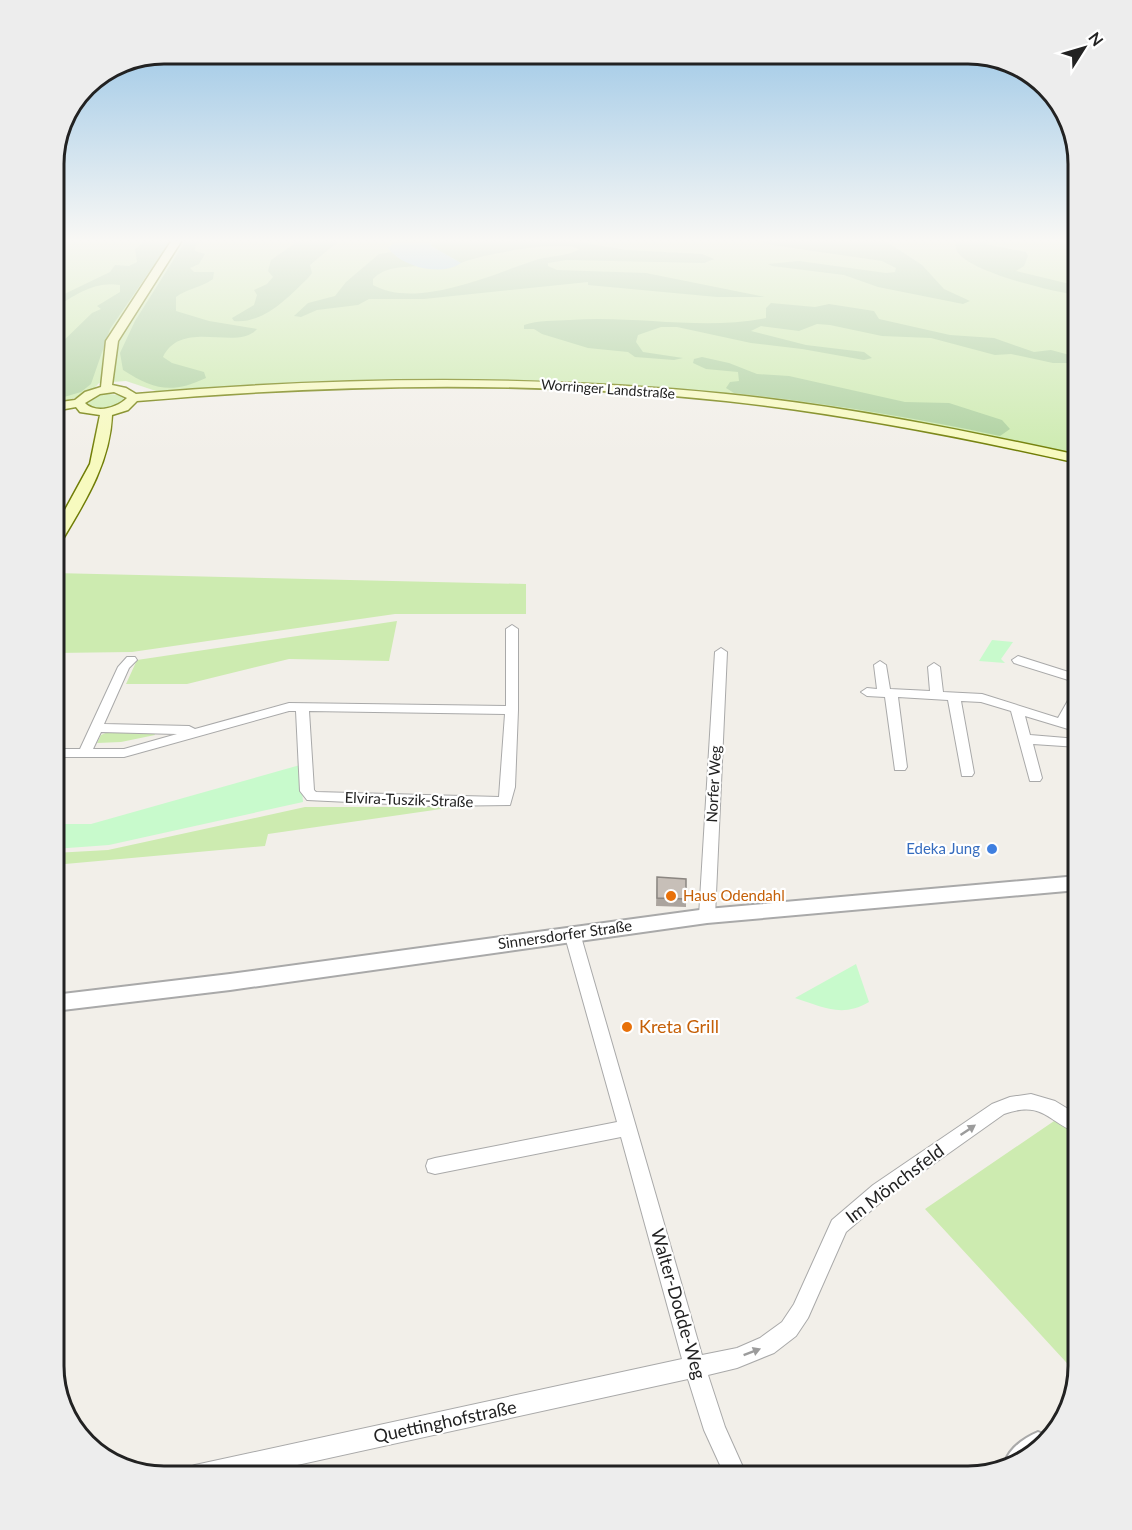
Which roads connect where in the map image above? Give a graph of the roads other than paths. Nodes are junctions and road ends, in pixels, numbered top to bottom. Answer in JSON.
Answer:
{"nodes":[{"id":1,"x":131,"y":311,"type":"edge"},
{"id":2,"x":106,"y":390,"type":"junction"},
{"id":3,"x":133,"y":398,"type":"junction"},
{"id":4,"x":79,"y":403,"type":"junction"},
{"id":5,"x":65,"y":405,"type":"edge"},
{"id":6,"x":106,"y":412,"type":"junction"},
{"id":7,"x":1068,"y":457,"type":"edge"},
{"id":8,"x":65,"y":523,"type":"edge"},
{"id":9,"x":513,"y":629,"type":"dead end"},
{"id":10,"x":721,"y":652,"type":"dead end"},
{"id":11,"x":131,"y":660,"type":"dead end"},
{"id":12,"x":1018,"y":660,"type":"dead end"},
{"id":13,"x":880,"y":664,"type":"dead end"},
{"id":14,"x":934,"y":668,"type":"dead end"},
{"id":15,"x":1068,"y":676,"type":"edge"},
{"id":16,"x":867,"y":692,"type":"dead end"},
{"id":17,"x":888,"y":693,"type":"junction"},
{"id":18,"x":938,"y":696,"type":"junction"},
{"id":19,"x":954,"y":696,"type":"junction"},
{"id":20,"x":302,"y":708,"type":"junction"},
{"id":21,"x":1017,"y":709,"type":"junction"},
{"id":22,"x":513,"y":710,"type":"junction"},
{"id":23,"x":1068,"y":712,"type":"edge"},
{"id":24,"x":1062,"y":723,"type":"junction"},
{"id":25,"x":1068,"y":725,"type":"edge"},
{"id":26,"x":96,"y":728,"type":"junction"},
{"id":27,"x":197,"y":731,"type":"junction"},
{"id":28,"x":1025,"y":739,"type":"junction"},
{"id":29,"x":1068,"y":742,"type":"edge"},
{"id":30,"x":65,"y":753,"type":"edge"},
{"id":31,"x":84,"y":754,"type":"junction"},
{"id":32,"x":900,"y":767,"type":"dead end"},
{"id":33,"x":968,"y":773,"type":"dead end"},
{"id":34,"x":1035,"y":778,"type":"dead end"},
{"id":35,"x":1068,"y":884,"type":"edge"},
{"id":36,"x":707,"y":916,"type":"junction"},
{"id":37,"x":572,"y":933,"type":"junction"},
{"id":38,"x":64,"y":1002,"type":"edge"},
{"id":39,"x":1068,"y":1118,"type":"edge"},
{"id":40,"x":628,"y":1128,"type":"junction"},
{"id":41,"x":435,"y":1166,"type":"dead end"},
{"id":42,"x":695,"y":1367,"type":"junction"},
{"id":43,"x":245,"y":1465,"type":"edge"},
{"id":44,"x":731,"y":1466,"type":"edge"}],
"edges":[{"from":1,"to":2,"type":"main road"},
{"from":2,"to":3,"type":"main road"},
{"from":2,"to":4,"type":"main road"},
{"from":3,"to":6,"type":"main road"},
{"from":3,"to":7,"type":"main road","name":"Worringer Landstraße"},
{"from":4,"to":5,"type":"main road"},
{"from":4,"to":6,"type":"main road"},
{"from":6,"to":8,"type":"main road"},
{"from":9,"to":22,"type":"street","name":"Elvira-Tuszik-Straße"},
{"from":10,"to":36,"type":"street","name":"Norfer Weg"},
{"from":11,"to":26,"type":"street"},
{"from":12,"to":15,"type":"street"},
{"from":13,"to":17,"type":"street"},
{"from":14,"to":18,"type":"street"},
{"from":16,"to":17,"type":"street"},
{"from":17,"to":18,"type":"street"},
{"from":17,"to":32,"type":"street"},
{"from":18,"to":19,"type":"street"},
{"from":19,"to":21,"type":"street"},
{"from":19,"to":33,"type":"street"},
{"from":20,"to":22,"type":"street"},
{"from":20,"to":22,"type":"street","name":"Elvira-Tuszik-Straße"},
{"from":20,"to":27,"type":"street"},
{"from":21,"to":24,"type":"street"},
{"from":21,"to":28,"type":"street"},
{"from":23,"to":24,"type":"street"},
{"from":24,"to":25,"type":"street"},
{"from":26,"to":27,"type":"street"},
{"from":26,"to":31,"type":"street"},
{"from":27,"to":31,"type":"street"},
{"from":28,"to":29,"type":"street"},
{"from":28,"to":34,"type":"street"},
{"from":30,"to":31,"type":"street"},
{"from":35,"to":36,"type":"street","name":"Sinnersdorfer Straße"},
{"from":36,"to":37,"type":"street","name":"Sinnersdorfer Straße"},
{"from":37,"to":38,"type":"street","name":"Sinnersdorfer Straße"},
{"from":37,"to":40,"type":"street","name":"Walter-Dodde-Weg"},
{"from":42,"to":39,"type":"street","name":"Im Mönchsfeld","one_way":true},
{"from":40,"to":41,"type":"street"},
{"from":40,"to":42,"type":"street","name":"Walter-Dodde-Weg"},
{"from":42,"to":43,"type":"street","name":"Quettinghofstraße"},
{"from":42,"to":44,"type":"street","name":"Walter-Dodde-Weg"}]}
